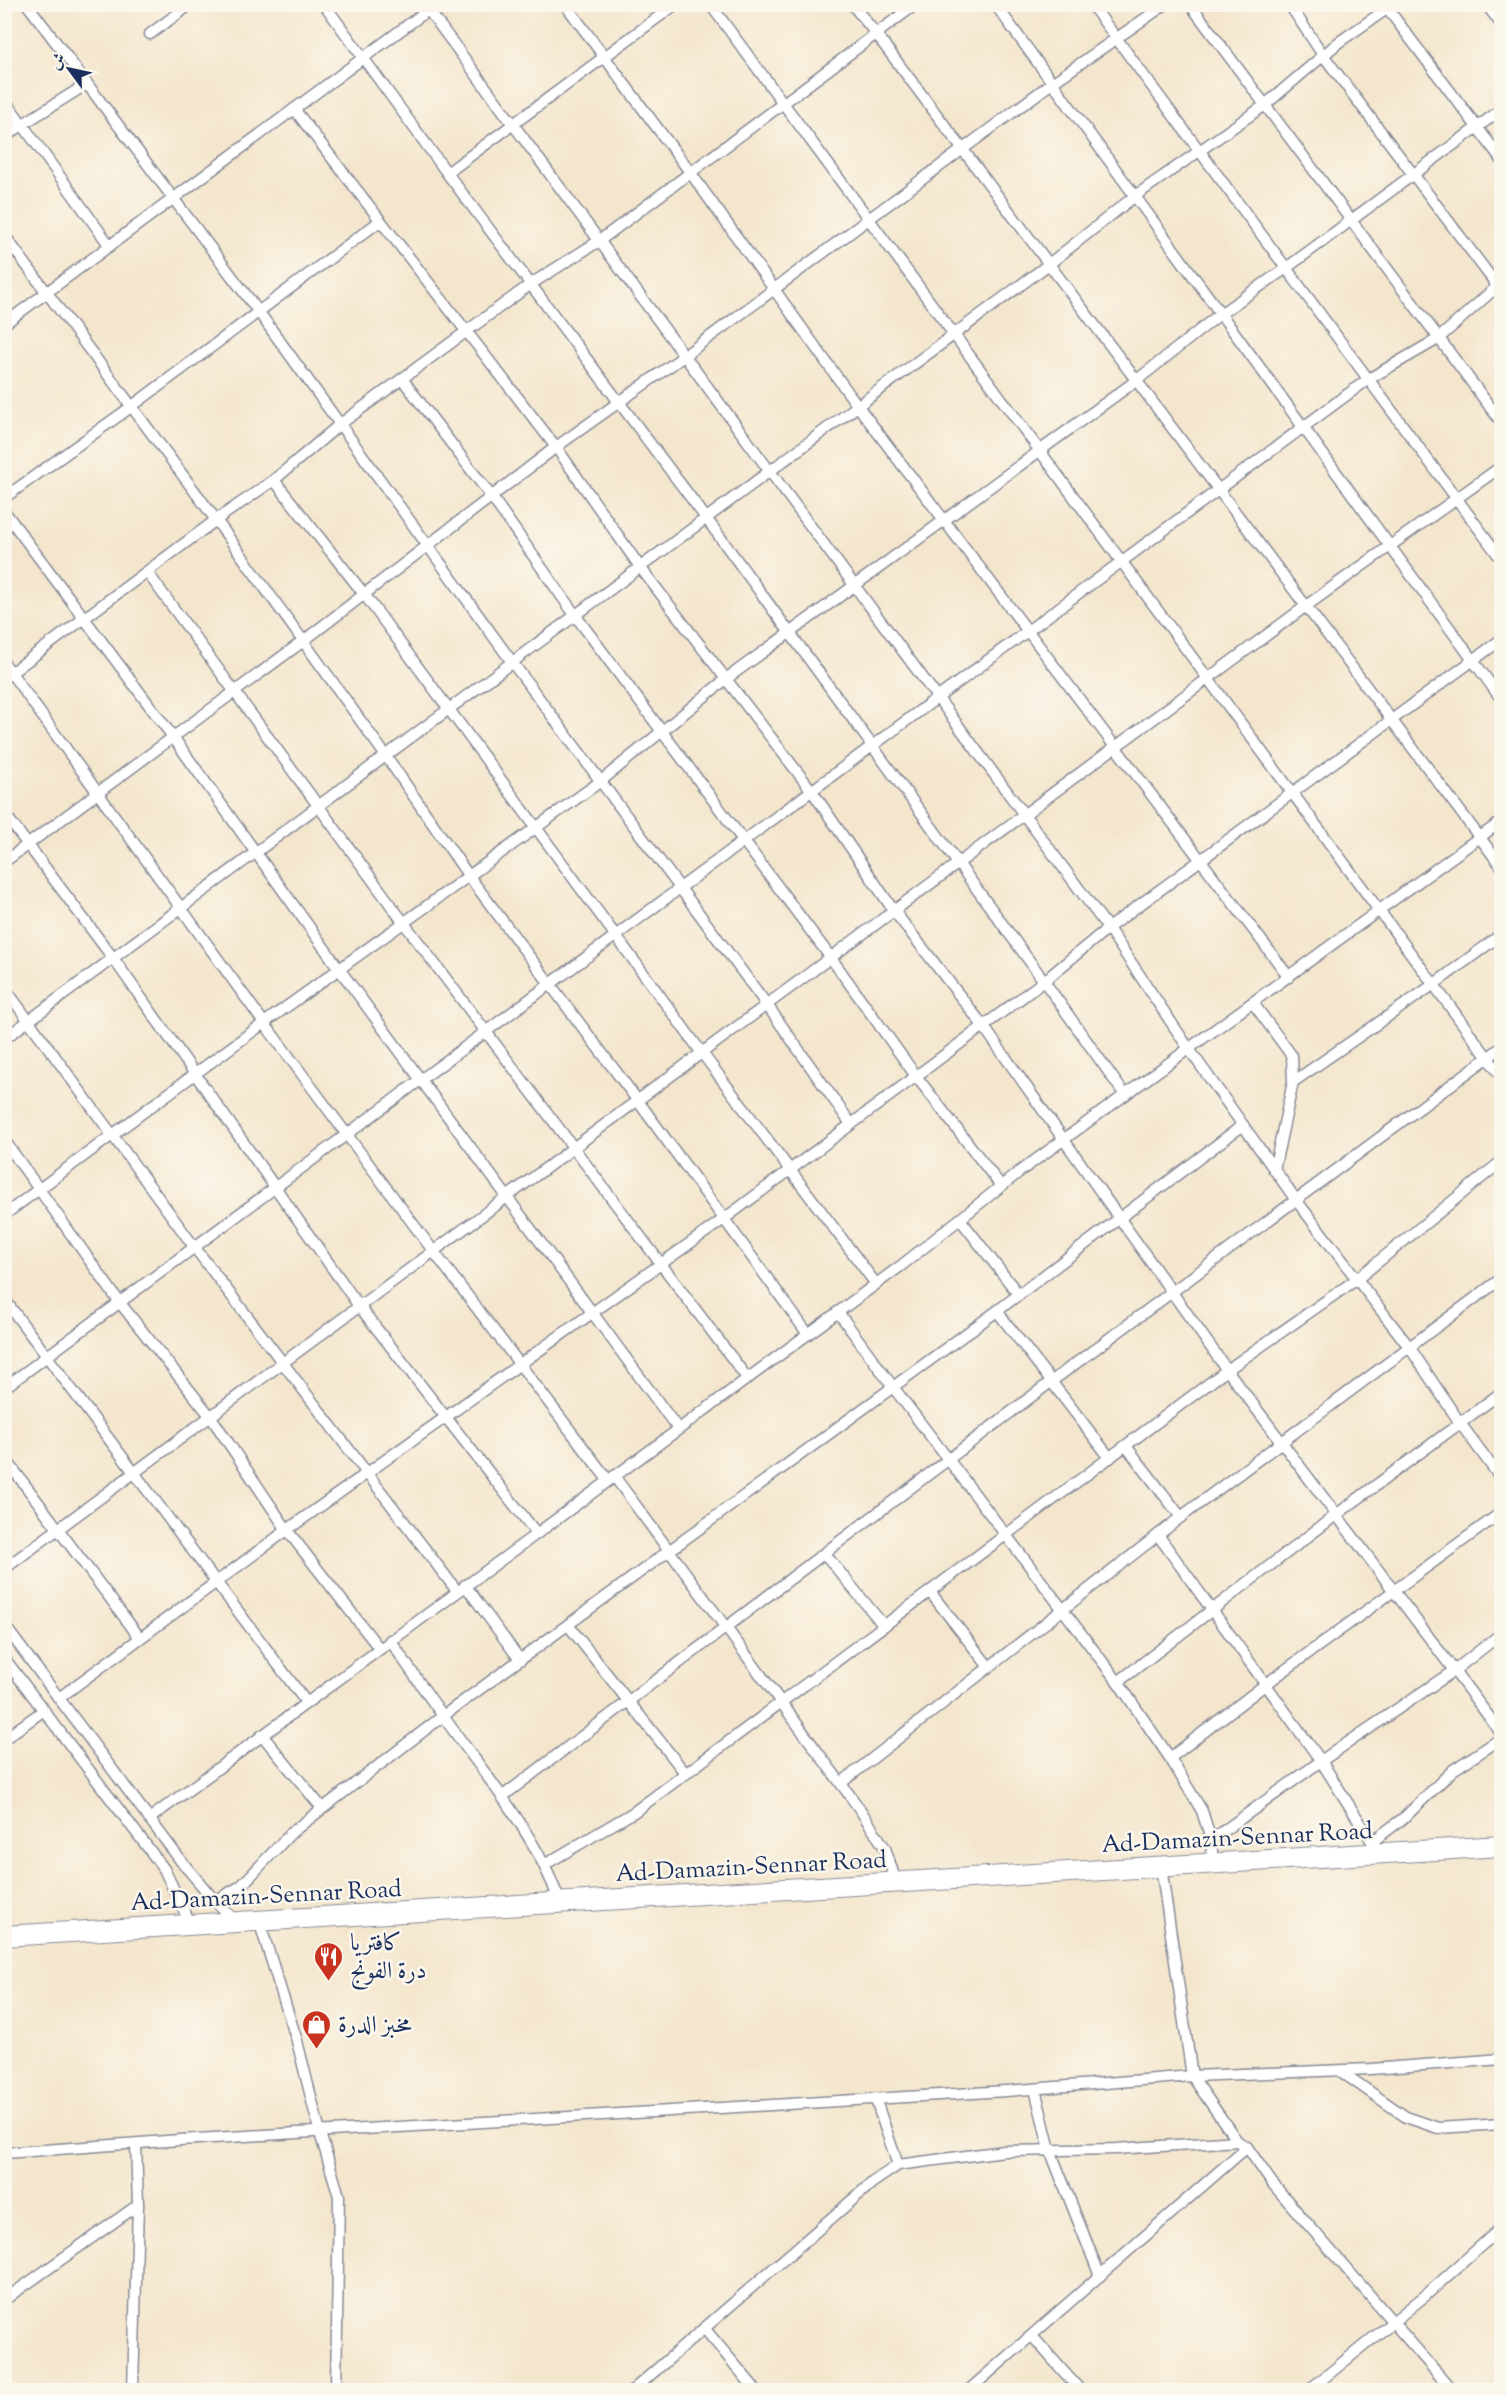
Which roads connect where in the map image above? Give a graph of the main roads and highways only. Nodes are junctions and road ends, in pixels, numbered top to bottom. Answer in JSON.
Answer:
{"nodes":[{"id":1,"x":1502,"y":1846,"type":"edge"},
{"id":2,"x":4,"y":1936,"type":"edge"}],
"edges":[{"from":1,"to":2,"type":"highway","name":"Ad-Damazin-Sennar Road"}]}
